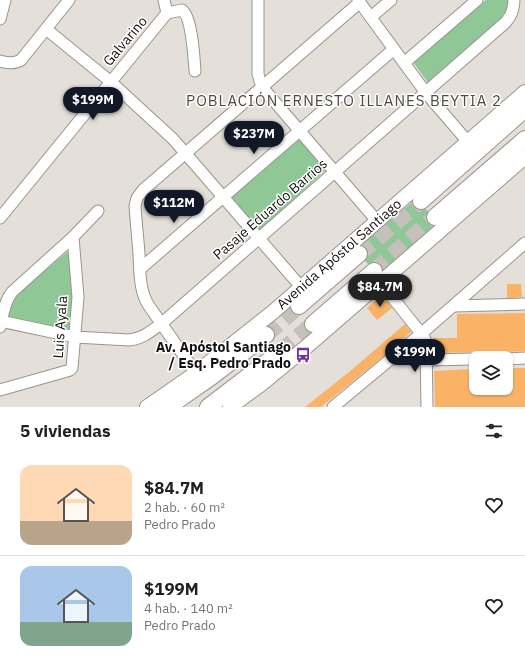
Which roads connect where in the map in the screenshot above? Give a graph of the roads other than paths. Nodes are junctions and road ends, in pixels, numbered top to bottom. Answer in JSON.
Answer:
{"nodes":[{"id":1,"x":5,"y":0,"type":"edge"},
{"id":2,"x":69,"y":0,"type":"edge"},
{"id":3,"x":164,"y":0,"type":"edge"},
{"id":4,"x":258,"y":0,"type":"edge"},
{"id":5,"x":391,"y":0,"type":"edge"},
{"id":6,"x":477,"y":0,"type":"edge"},
{"id":7,"x":514,"y":0,"type":"edge"},
{"id":8,"x":359,"y":1,"type":"edge"},
{"id":9,"x":167,"y":13,"type":"junction"},
{"id":10,"x":371,"y":17,"type":"junction"},
{"id":11,"x":0,"y":19,"type":"edge"},
{"id":12,"x":46,"y":29,"type":"junction"},
{"id":13,"x":394,"y":49,"type":"junction"},
{"id":14,"x":0,"y":61,"type":"edge"},
{"id":15,"x":404,"y":63,"type":"junction"},
{"id":16,"x":195,"y":71,"type":"dead end"},
{"id":17,"x":111,"y":82,"type":"junction"},
{"id":18,"x":262,"y":87,"type":"junction"},
{"id":19,"x":525,"y":92,"type":"edge"},
{"id":20,"x":426,"y":93,"type":"junction"},
{"id":21,"x":525,"y":109,"type":"edge"},
{"id":22,"x":300,"y":131,"type":"junction"},
{"id":23,"x":525,"y":139,"type":"edge"},
{"id":24,"x":468,"y":142,"type":"junction"},
{"id":25,"x":186,"y":153,"type":"junction"},
{"id":26,"x":523,"y":162,"type":"edge"},
{"id":27,"x":335,"y":172,"type":"junction"},
{"id":28,"x":224,"y":197,"type":"junction"},
{"id":29,"x":421,"y":200,"type":"tunnel mouth"},
{"id":30,"x":98,"y":211,"type":"dead end"},
{"id":31,"x":435,"y":217,"type":"tunnel mouth"},
{"id":32,"x":0,"y":218,"type":"edge"},
{"id":33,"x":377,"y":221,"type":"junction"},
{"id":34,"x":73,"y":237,"type":"junction"},
{"id":35,"x":259,"y":238,"type":"junction"},
{"id":36,"x":525,"y":243,"type":"edge"},
{"id":37,"x":359,"y":254,"type":"tunnel mouth"},
{"id":38,"x":140,"y":270,"type":"junction"},
{"id":39,"x":377,"y":277,"type":"junction"},
{"id":40,"x":301,"y":287,"type":"junction"},
{"id":41,"x":525,"y":304,"type":"edge"},
{"id":42,"x":299,"y":306,"type":"tunnel mouth"},
{"id":43,"x":453,"y":306,"type":"junction"},
{"id":44,"x":1,"y":324,"type":"edge"},
{"id":45,"x":161,"y":324,"type":"junction"},
{"id":46,"x":313,"y":324,"type":"tunnel mouth"},
{"id":47,"x":422,"y":333,"type":"junction"},
{"id":48,"x":266,"y":335,"type":"tunnel mouth"},
{"id":49,"x":75,"y":337,"type":"junction"},
{"id":50,"x":280,"y":352,"type":"tunnel mouth"},
{"id":51,"x":525,"y":358,"type":"edge"},
{"id":52,"x":469,"y":359,"type":"edge"},
{"id":53,"x":513,"y":359,"type":"edge"},
{"id":54,"x":426,"y":360,"type":"junction"},
{"id":55,"x":196,"y":373,"type":"junction"},
{"id":56,"x":0,"y":390,"type":"edge"},
{"id":57,"x":147,"y":407,"type":"edge"},
{"id":58,"x":168,"y":407,"type":"edge"},
{"id":59,"x":208,"y":407,"type":"edge"},
{"id":60,"x":231,"y":407,"type":"edge"},
{"id":61,"x":333,"y":407,"type":"edge"},
{"id":62,"x":427,"y":407,"type":"edge"}],
"edges":[{"from":1,"to":11,"type":"street"},
{"from":2,"to":12,"type":"street"},
{"from":3,"to":9,"type":"street"},
{"from":4,"to":18,"type":"street"},
{"from":5,"to":10,"type":"street"},
{"from":6,"to":15,"type":"street"},
{"from":7,"to":20,"type":"street","name":"Pasaje Eduardo Barrios"},
{"from":8,"to":10,"type":"street"},
{"from":8,"to":18,"type":"street"},
{"from":9,"to":16,"type":"street"},
{"from":9,"to":17,"type":"street","name":"Galvarino"},
{"from":10,"to":13,"type":"street"},
{"from":12,"to":14,"type":"street"},
{"from":12,"to":17,"type":"street"},
{"from":13,"to":15,"type":"street"},
{"from":13,"to":22,"type":"street"},
{"from":15,"to":20,"type":"street"},
{"from":17,"to":25,"type":"street"},
{"from":17,"to":32,"type":"street","name":"Galvarino"},
{"from":18,"to":22,"type":"street"},
{"from":18,"to":25,"type":"street"},
{"from":19,"to":24,"type":"main road","name":"Avenida Apóstol Santiago"},
{"from":20,"to":24,"type":"street"},
{"from":20,"to":27,"type":"street","name":"Pasaje Eduardo Barrios"},
{"from":21,"to":29,"type":"highway"},
{"from":22,"to":27,"type":"street"},
{"from":22,"to":28,"type":"street"},
{"from":23,"to":31,"type":"highway"},
{"from":24,"to":33,"type":"main road","name":"Avenida Apóstol Santiago"},
{"from":25,"to":28,"type":"street"},
{"from":25,"to":38,"type":"street"},
{"from":26,"to":39,"type":"main road"},
{"from":27,"to":33,"type":"street"},
{"from":27,"to":35,"type":"street","name":"Pasaje Eduardo Barrios"},
{"from":28,"to":35,"type":"street"},
{"from":28,"to":38,"type":"street"},
{"from":30,"to":34,"type":"street"},
{"from":33,"to":40,"type":"main road","name":"Avenida Apóstol Santiago"},
{"from":34,"to":44,"type":"street"},
{"from":34,"to":49,"type":"street","name":"Luis Ayala"},
{"from":35,"to":40,"type":"street"},
{"from":35,"to":45,"type":"street","name":"Pasaje Eduardo Barrios"},
{"from":36,"to":43,"type":"street"},
{"from":37,"to":42,"type":"highway"},
{"from":38,"to":45,"type":"street"},
{"from":39,"to":46,"type":"highway"},
{"from":39,"to":47,"type":"street"},
{"from":39,"to":60,"type":"main road"},
{"from":40,"to":55,"type":"main road","name":"Avenida Apóstol Santiago"},
{"from":41,"to":43,"type":"street"},
{"from":43,"to":47,"type":"street"},
{"from":44,"to":49,"type":"street","name":"Pasaje Eduardo Barrios"},
{"from":45,"to":49,"type":"street","name":"Pasaje Eduardo Barrios"},
{"from":45,"to":55,"type":"street"},
{"from":47,"to":54,"type":"street"},
{"from":47,"to":61,"type":"street"},
{"from":48,"to":58,"type":"highway"},
{"from":49,"to":56,"type":"street","name":"Luis Ayala"},
{"from":50,"to":59,"type":"highway"},
{"from":51,"to":53,"type":"street"},
{"from":52,"to":54,"type":"street"},
{"from":54,"to":62,"type":"street"},
{"from":55,"to":57,"type":"main road","name":"Avenida Apóstol Santiago"}]}
